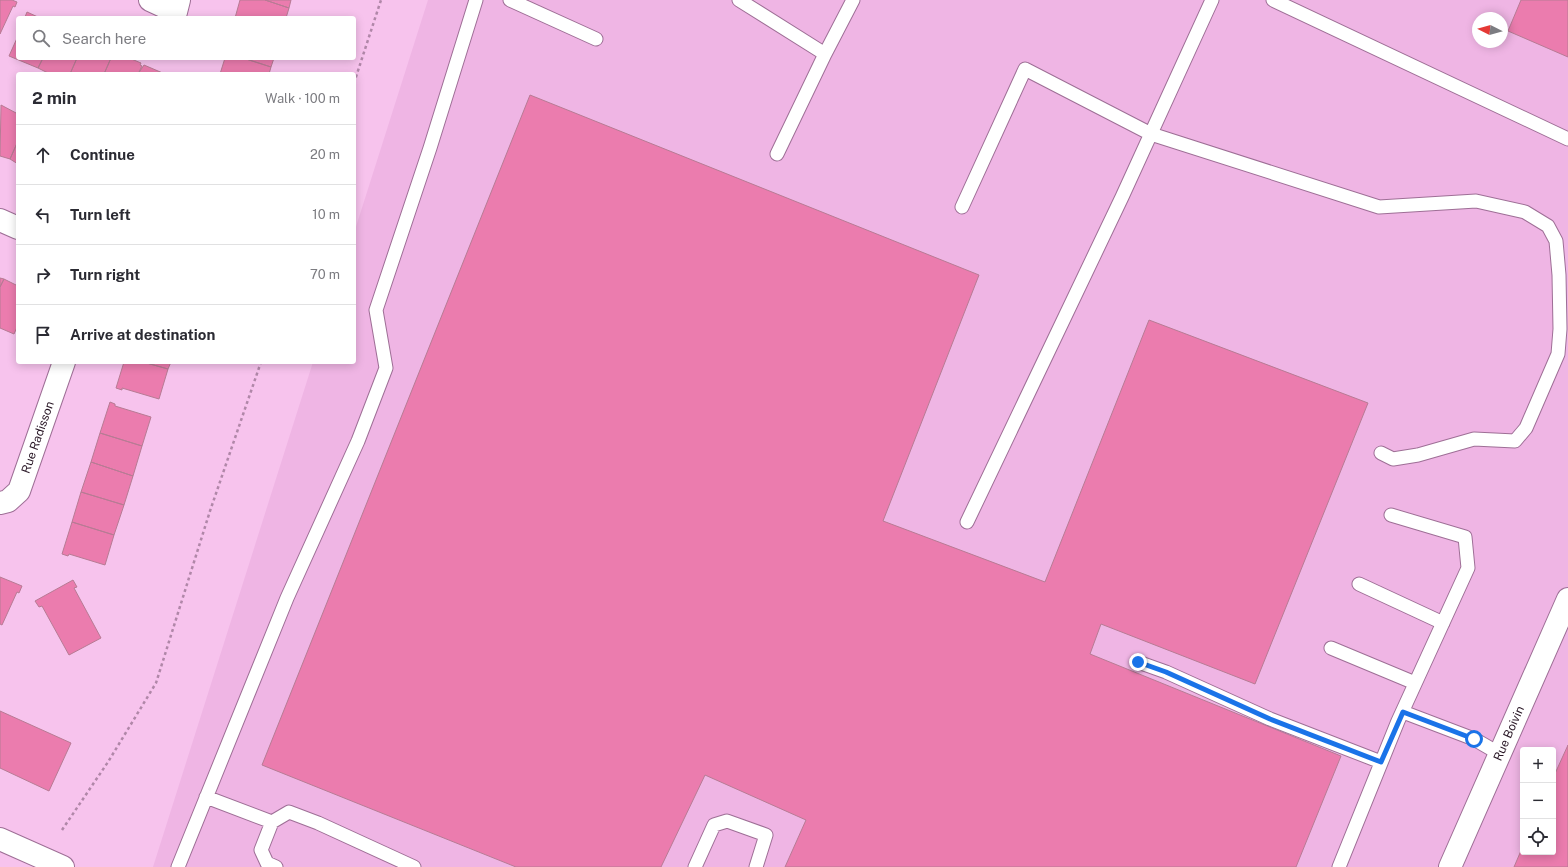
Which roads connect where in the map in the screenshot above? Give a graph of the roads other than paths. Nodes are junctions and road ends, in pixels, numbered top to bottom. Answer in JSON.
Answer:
{"nodes":[{"id":1,"x":150,"y":0,"type":"edge"},
{"id":2,"x":476,"y":0,"type":"edge"},
{"id":3,"x":510,"y":0,"type":"edge"},
{"id":4,"x":739,"y":0,"type":"edge"},
{"id":5,"x":853,"y":0,"type":"edge"},
{"id":6,"x":1212,"y":0,"type":"edge"},
{"id":7,"x":1273,"y":0,"type":"edge"},
{"id":8,"x":178,"y":6,"type":"edge"},
{"id":9,"x":596,"y":39,"type":"dead end"},
{"id":10,"x":825,"y":54,"type":"junction"},
{"id":11,"x":1151,"y":134,"type":"junction"},
{"id":12,"x":1568,"y":139,"type":"edge"},
{"id":13,"x":777,"y":154,"type":"dead end"},
{"id":14,"x":962,"y":207,"type":"dead end"},
{"id":15,"x":0,"y":220,"type":"edge"},
{"id":16,"x":16,"y":227,"type":"edge"},
{"id":17,"x":63,"y":364,"type":"edge"},
{"id":18,"x":1381,"y":453,"type":"dead end"},
{"id":19,"x":0,"y":503,"type":"edge"},
{"id":20,"x":1391,"y":515,"type":"dead end"},
{"id":21,"x":967,"y":522,"type":"dead end"},
{"id":22,"x":1359,"y":584,"type":"dead end"},
{"id":23,"x":1568,"y":599,"type":"edge"},
{"id":24,"x":1443,"y":623,"type":"junction"},
{"id":25,"x":1331,"y":648,"type":"dead end"},
{"id":26,"x":1138,"y":662,"type":"dead end"},
{"id":27,"x":1415,"y":683,"type":"junction"},
{"id":28,"x":1403,"y":712,"type":"junction"},
{"id":29,"x":1500,"y":754,"type":"junction"},
{"id":30,"x":1381,"y":762,"type":"junction"},
{"id":31,"x":206,"y":797,"type":"junction"},
{"id":32,"x":272,"y":822,"type":"junction"},
{"id":33,"x":0,"y":838,"type":"edge"},
{"id":34,"x":63,"y":867,"type":"edge"},
{"id":35,"x":178,"y":867,"type":"edge"},
{"id":36,"x":276,"y":867,"type":"edge"},
{"id":37,"x":414,"y":867,"type":"edge"},
{"id":38,"x":695,"y":867,"type":"edge"},
{"id":39,"x":756,"y":867,"type":"edge"},
{"id":40,"x":1339,"y":867,"type":"edge"},
{"id":41,"x":1450,"y":867,"type":"edge"}],
"edges":[{"from":1,"to":8,"type":"street"},
{"from":2,"to":31,"type":"lane"},
{"from":3,"to":9,"type":"lane"},
{"from":4,"to":10,"type":"lane"},
{"from":5,"to":10,"type":"lane"},
{"from":6,"to":11,"type":"lane"},
{"from":7,"to":12,"type":"lane"},
{"from":10,"to":13,"type":"lane"},
{"from":11,"to":14,"type":"lane"},
{"from":11,"to":18,"type":"lane"},
{"from":11,"to":21,"type":"lane"},
{"from":15,"to":16,"type":"street"},
{"from":17,"to":19,"type":"street","name":"Rue Radisson"},
{"from":20,"to":24,"type":"lane"},
{"from":22,"to":24,"type":"lane"},
{"from":23,"to":29,"type":"street","name":"Rue Boivin"},
{"from":24,"to":27,"type":"lane"},
{"from":25,"to":27,"type":"lane"},
{"from":26,"to":30,"type":"lane"},
{"from":27,"to":28,"type":"lane"},
{"from":28,"to":29,"type":"lane"},
{"from":28,"to":30,"type":"lane"},
{"from":29,"to":41,"type":"street","name":"Rue Boivin"},
{"from":30,"to":40,"type":"lane"},
{"from":31,"to":32,"type":"lane"},
{"from":31,"to":35,"type":"lane"},
{"from":32,"to":36,"type":"lane"},
{"from":32,"to":37,"type":"lane"},
{"from":33,"to":34,"type":"street"},
{"from":38,"to":39,"type":"lane"}]}
